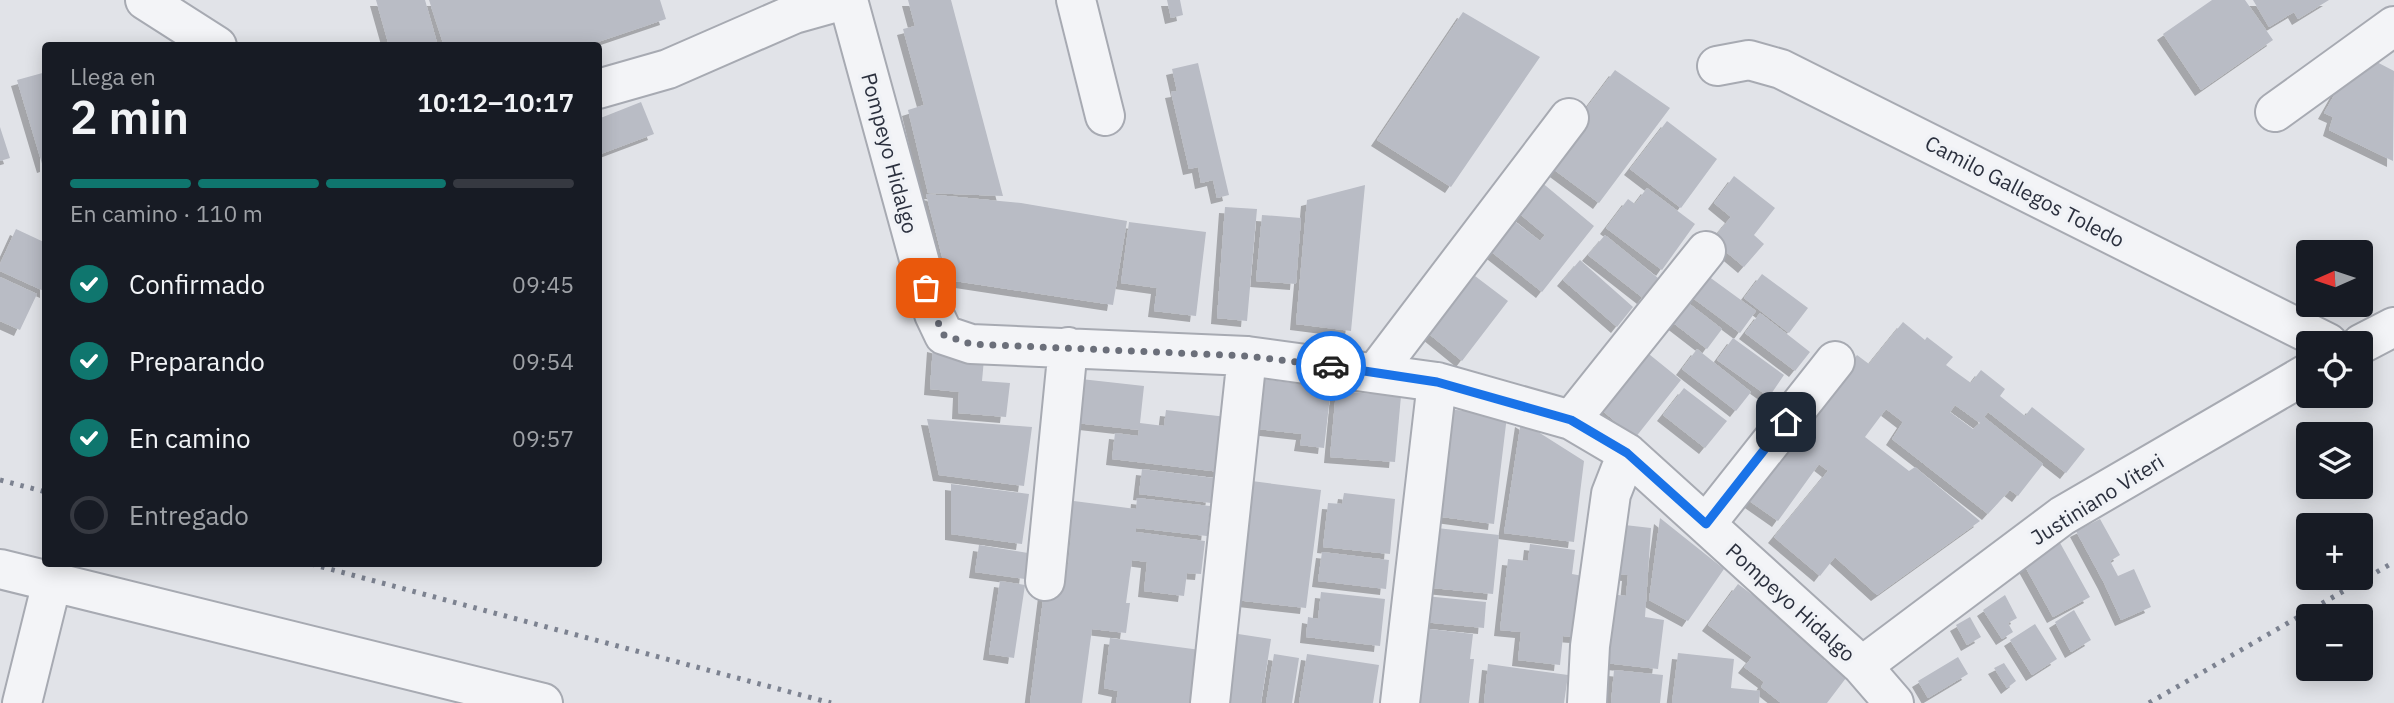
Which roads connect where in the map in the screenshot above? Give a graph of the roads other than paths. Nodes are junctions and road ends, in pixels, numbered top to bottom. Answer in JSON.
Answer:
{"nodes":[{"id":1,"x":145,"y":0,"type":"edge"},
{"id":2,"x":846,"y":0,"type":"edge"},
{"id":3,"x":1076,"y":0,"type":"edge"},
{"id":4,"x":2394,"y":26,"type":"edge"},
{"id":5,"x":212,"y":42,"type":"edge"},
{"id":6,"x":1717,"y":66,"type":"dead end"},
{"id":7,"x":602,"y":88,"type":"edge"},
{"id":8,"x":2275,"y":112,"type":"dead end"},
{"id":9,"x":1105,"y":116,"type":"dead end"},
{"id":10,"x":1569,"y":118,"type":"dead end"},
{"id":11,"x":1706,"y":251,"type":"dead end"},
{"id":12,"x":2394,"y":327,"type":"edge"},
{"id":13,"x":2304,"y":331,"type":"edge"},
{"id":14,"x":2373,"y":338,"type":"edge"},
{"id":15,"x":1068,"y":347,"type":"junction"},
{"id":16,"x":1247,"y":356,"type":"junction"},
{"id":17,"x":1835,"y":361,"type":"dead end"},
{"id":18,"x":1376,"y":372,"type":"junction"},
{"id":19,"x":2296,"y":380,"type":"edge"},
{"id":20,"x":1437,"y":382,"type":"junction"},
{"id":21,"x":1571,"y":420,"type":"junction"},
{"id":22,"x":1627,"y":453,"type":"junction"},
{"id":23,"x":1706,"y":524,"type":"junction"},
{"id":24,"x":0,"y":569,"type":"edge"},
{"id":25,"x":1045,"y":581,"type":"dead end"},
{"id":26,"x":52,"y":582,"type":"junction"},
{"id":27,"x":1862,"y":666,"type":"junction"},
{"id":28,"x":22,"y":703,"type":"edge"},
{"id":29,"x":543,"y":703,"type":"edge"},
{"id":30,"x":1210,"y":703,"type":"edge"},
{"id":31,"x":1401,"y":703,"type":"edge"},
{"id":32,"x":1587,"y":703,"type":"edge"},
{"id":33,"x":1894,"y":703,"type":"edge"}],
"edges":[{"from":1,"to":5,"type":"street"},
{"from":2,"to":7,"type":"street"},
{"from":2,"to":15,"type":"street","name":"Pompeyo Hidalgo"},
{"from":3,"to":9,"type":"street"},
{"from":4,"to":8,"type":"street"},
{"from":6,"to":13,"type":"street","name":"Camilo Gallegos Toledo"},
{"from":10,"to":18,"type":"street"},
{"from":11,"to":21,"type":"street"},
{"from":12,"to":14,"type":"street"},
{"from":15,"to":16,"type":"street","name":"Pompeyo Hidalgo"},
{"from":15,"to":25,"type":"street"},
{"from":16,"to":18,"type":"street","name":"Pompeyo Hidalgo"},
{"from":16,"to":30,"type":"street"},
{"from":17,"to":23,"type":"street"},
{"from":18,"to":20,"type":"street","name":"Pompeyo Hidalgo"},
{"from":19,"to":27,"type":"street","name":"Justiniano Viteri"},
{"from":20,"to":21,"type":"street","name":"Pompeyo Hidalgo"},
{"from":20,"to":31,"type":"street"},
{"from":21,"to":22,"type":"street","name":"Pompeyo Hidalgo"},
{"from":22,"to":23,"type":"street","name":"Pompeyo Hidalgo"},
{"from":22,"to":32,"type":"street"},
{"from":23,"to":27,"type":"street","name":"Pompeyo Hidalgo"},
{"from":24,"to":26,"type":"street"},
{"from":26,"to":28,"type":"street"},
{"from":26,"to":29,"type":"street"},
{"from":27,"to":33,"type":"street","name":"Pompeyo Hidalgo"}]}
